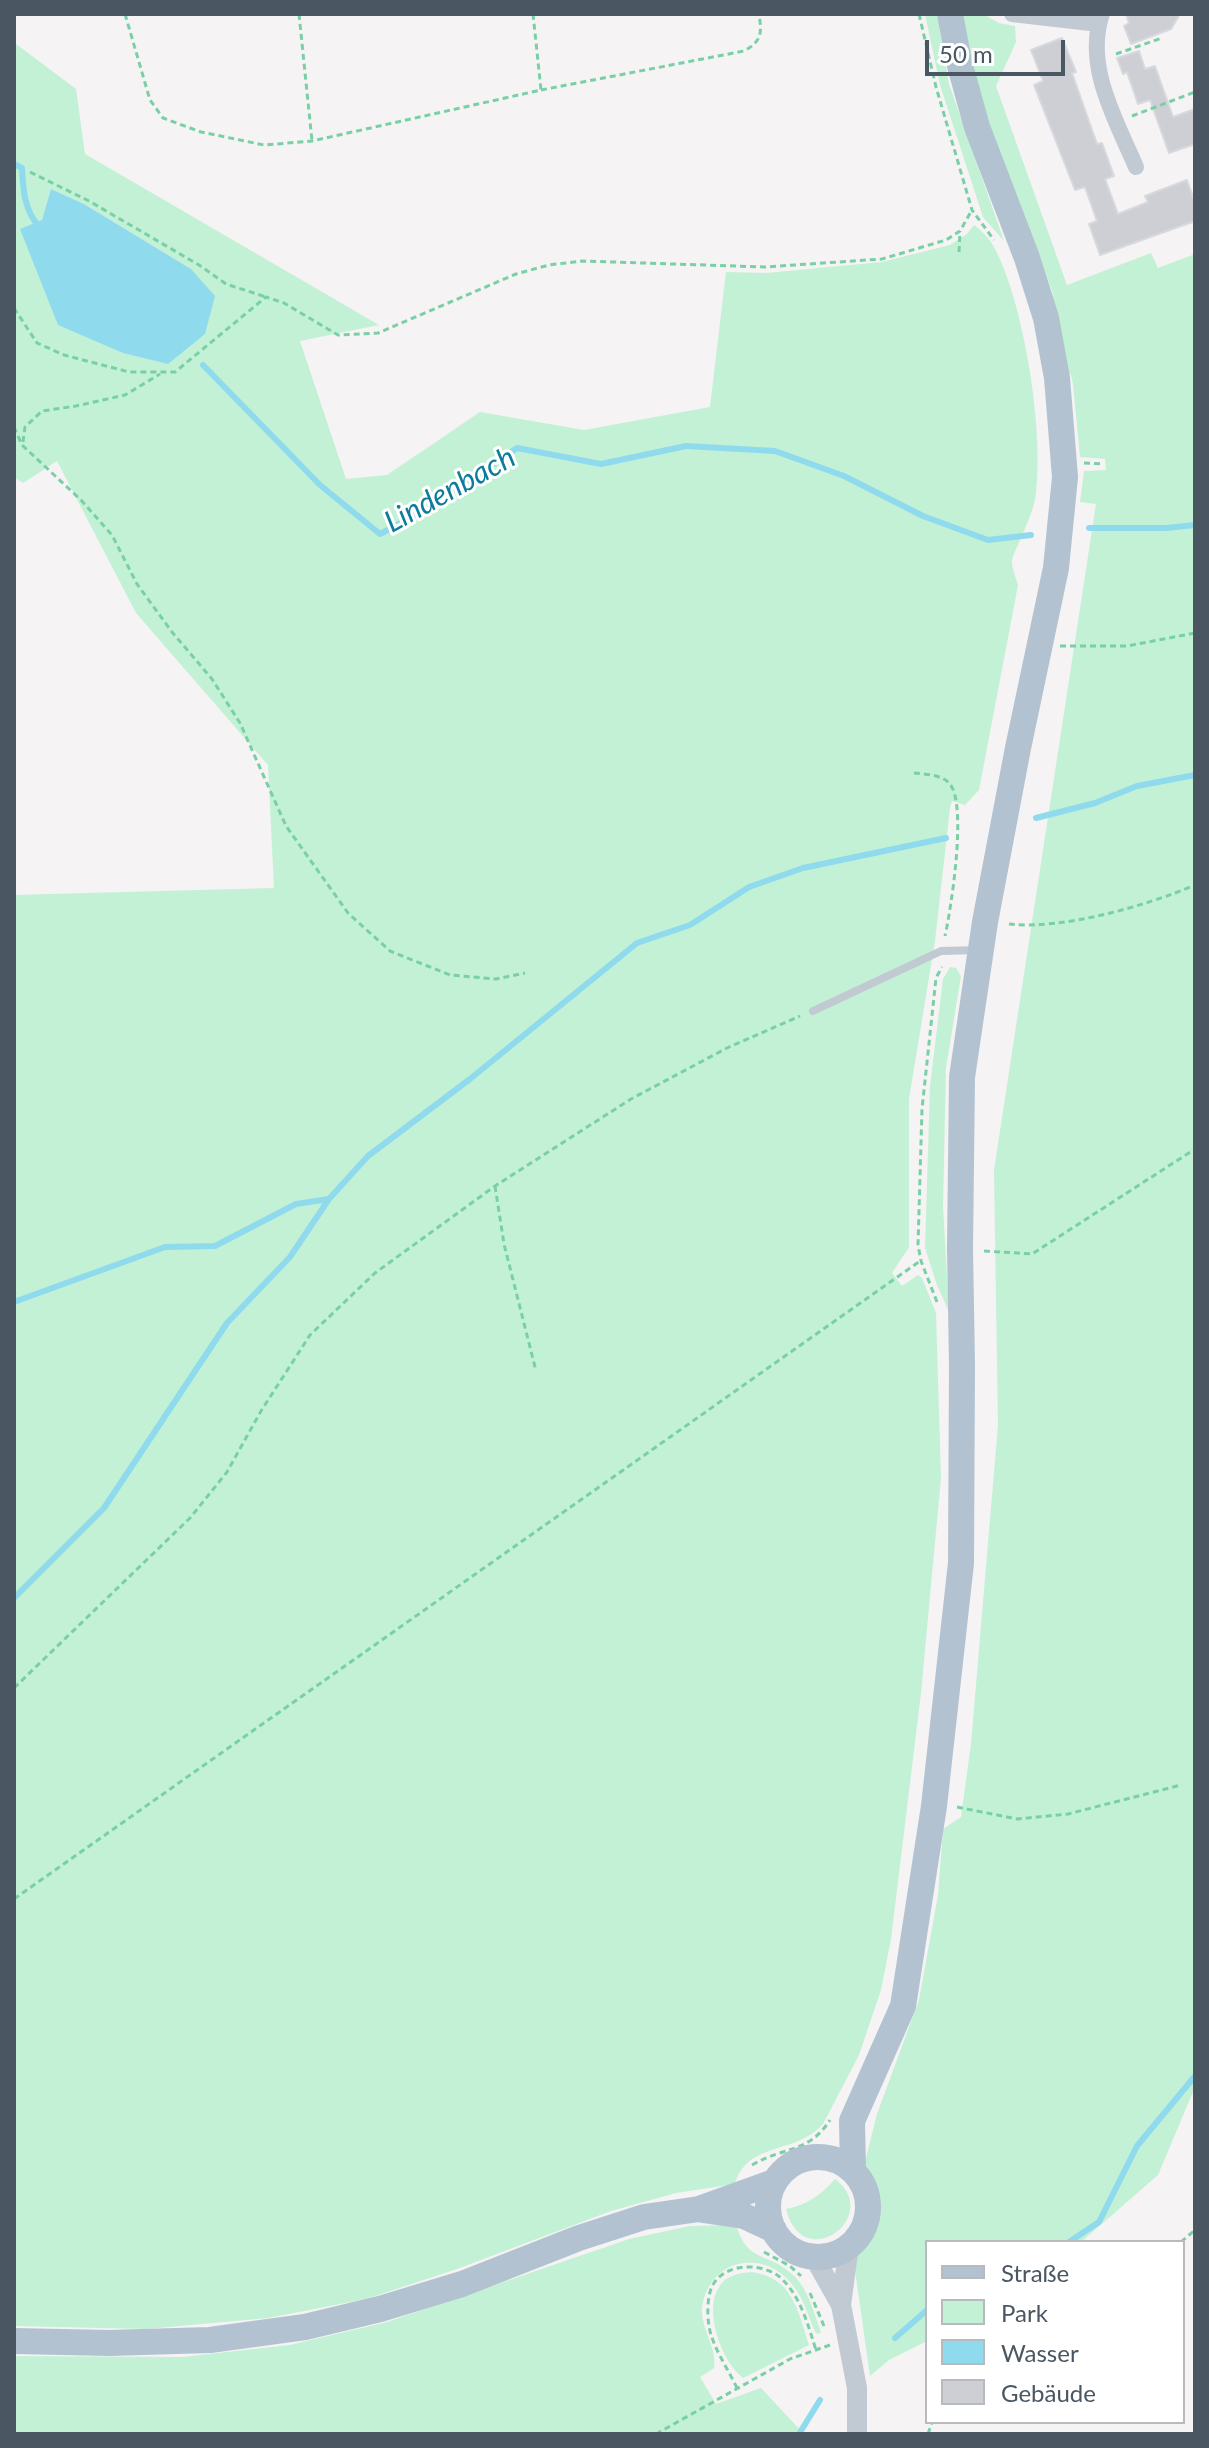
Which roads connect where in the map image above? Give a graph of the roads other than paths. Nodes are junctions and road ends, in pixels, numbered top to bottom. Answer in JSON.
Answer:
{"nodes":[{"id":1,"x":950,"y":14,"type":"edge"},
{"id":2,"x":1012,"y":14,"type":"edge"},
{"id":3,"x":1100,"y":19,"type":"edge"},
{"id":4,"x":1136,"y":167,"type":"dead end"},
{"id":5,"x":981,"y":950,"type":"junction"},
{"id":6,"x":813,"y":1011,"type":"road end"},
{"id":7,"x":844,"y":2116,"type":"junction"},
{"id":8,"x":824,"y":2157,"type":"junction"},
{"id":9,"x":853,"y":2170,"type":"junction"},
{"id":10,"x":774,"y":2182,"type":"junction"},
{"id":11,"x":699,"y":2209,"type":"junction"},
{"id":12,"x":768,"y":2240,"type":"junction"},
{"id":13,"x":849,"y":2246,"type":"junction"},
{"id":14,"x":809,"y":2268,"type":"junction"},
{"id":15,"x":841,"y":2305,"type":"junction"},
{"id":16,"x":14,"y":2341,"type":"edge"},
{"id":17,"x":857,"y":2434,"type":"edge"}],
"edges":[{"from":1,"to":5,"type":"main road"},
{"from":2,"to":3,"type":"street"},
{"from":3,"to":4,"type":"street"},
{"from":5,"to":6,"type":"lane"},
{"from":5,"to":7,"type":"main road"},
{"from":7,"to":8,"type":"main road"},
{"from":7,"to":9,"type":"main road"},
{"from":8,"to":9,"type":"main road"},
{"from":8,"to":10,"type":"main road"},
{"from":9,"to":13,"type":"main road"},
{"from":10,"to":11,"type":"main road"},
{"from":10,"to":12,"type":"main road"},
{"from":11,"to":12,"type":"main road"},
{"from":11,"to":16,"type":"main road"},
{"from":12,"to":14,"type":"main road"},
{"from":13,"to":14,"type":"main road"},
{"from":13,"to":15,"type":"street"},
{"from":14,"to":15,"type":"street"},
{"from":15,"to":17,"type":"street"}]}
